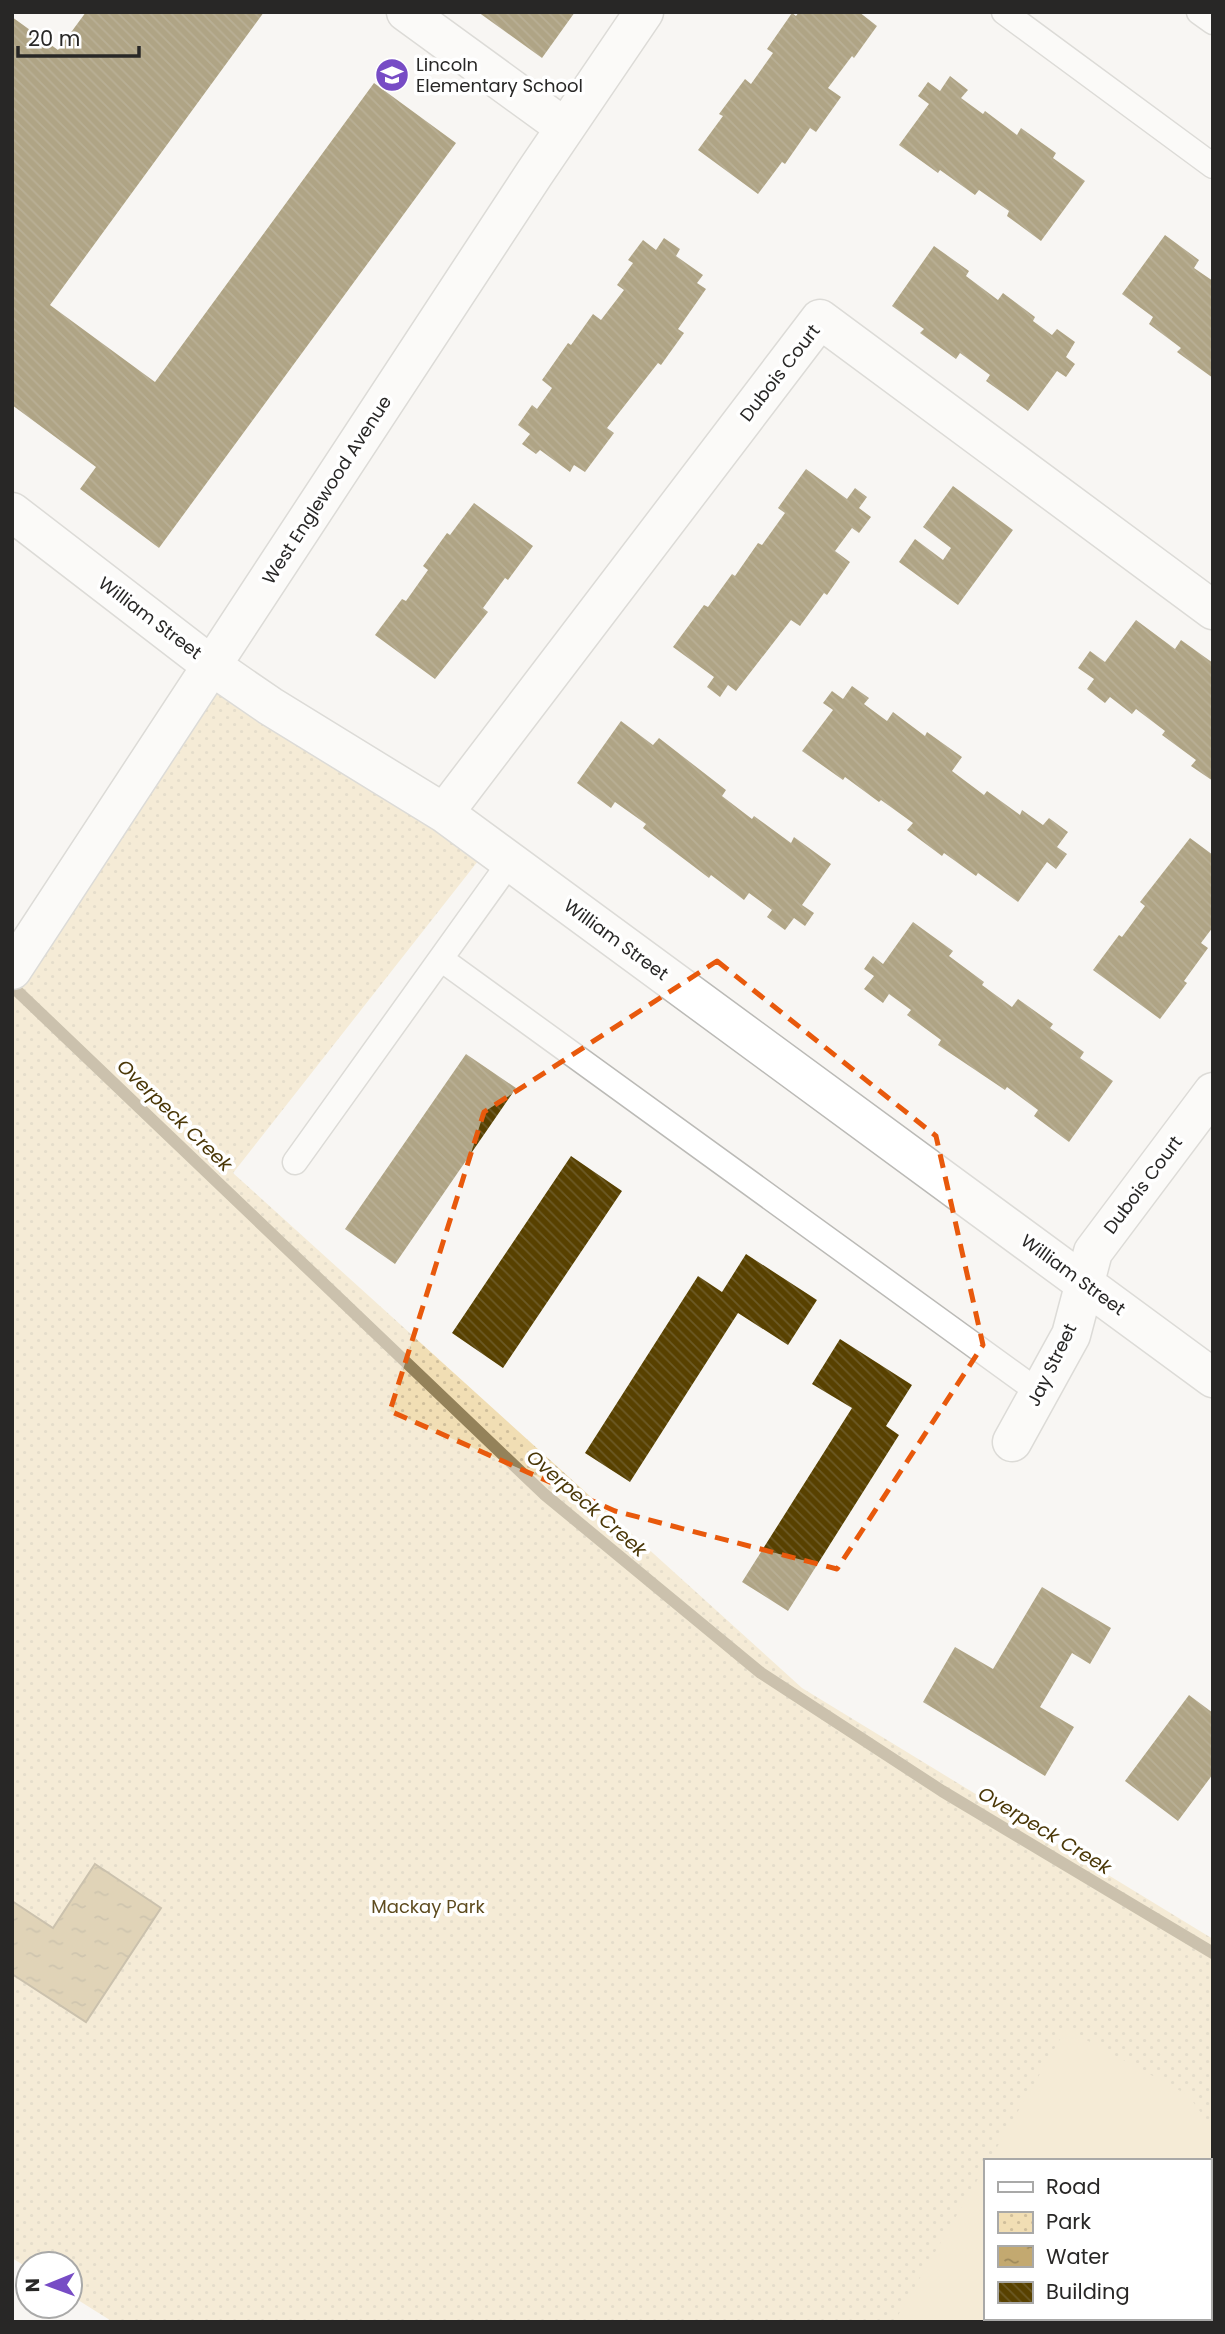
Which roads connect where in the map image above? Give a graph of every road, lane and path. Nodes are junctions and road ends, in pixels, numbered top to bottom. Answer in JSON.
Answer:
{"nodes":[{"id":1,"x":406,"y":12,"type":"edge"},
{"id":2,"x":644,"y":12,"type":"edge"},
{"id":3,"x":1004,"y":12,"type":"edge"},
{"id":4,"x":1199,"y":12,"type":"edge"},
{"id":5,"x":1213,"y":22,"type":"edge"},
{"id":6,"x":564,"y":127,"type":"junction"},
{"id":7,"x":1213,"y":166,"type":"edge"},
{"id":8,"x":12,"y":512,"type":"edge"},
{"id":9,"x":1213,"y":610,"type":"edge"},
{"id":10,"x":212,"y":666,"type":"junction"},
{"id":11,"x":444,"y":813,"type":"junction"},
{"id":12,"x":510,"y":862,"type":"junction"},
{"id":13,"x":441,"y":959,"type":"junction"},
{"id":14,"x":14,"y":968,"type":"edge"},
{"id":15,"x":1213,"y":1092,"type":"edge"},
{"id":16,"x":295,"y":1162,"type":"dead end"},
{"id":17,"x":1085,"y":1284,"type":"junction"},
{"id":18,"x":1213,"y":1378,"type":"edge"},
{"id":19,"x":1040,"y":1393,"type":"junction"},
{"id":20,"x":1013,"y":1443,"type":"dead end"}],
"edges":[{"from":1,"to":6,"type":"street"},
{"from":2,"to":6,"type":"street","name":"West Englewood Avenue"},
{"from":3,"to":7,"type":"lane"},
{"from":4,"to":5,"type":"lane"},
{"from":6,"to":10,"type":"street","name":"West Englewood Avenue"},
{"from":8,"to":10,"type":"street","name":"William Street"},
{"from":9,"to":11,"type":"street","name":"Dubois Court"},
{"from":10,"to":11,"type":"street","name":"William Street"},
{"from":10,"to":14,"type":"street","name":"West Englewood Avenue"},
{"from":11,"to":12,"type":"street","name":"William Street"},
{"from":12,"to":13,"type":"lane"},
{"from":12,"to":17,"type":"street","name":"William Street"},
{"from":13,"to":16,"type":"lane"},
{"from":13,"to":19,"type":"lane"},
{"from":15,"to":17,"type":"street","name":"Dubois Court"},
{"from":17,"to":18,"type":"street","name":"William Street"},
{"from":17,"to":19,"type":"street","name":"Jay Street"},
{"from":19,"to":20,"type":"street","name":"Jay Street"}]}
